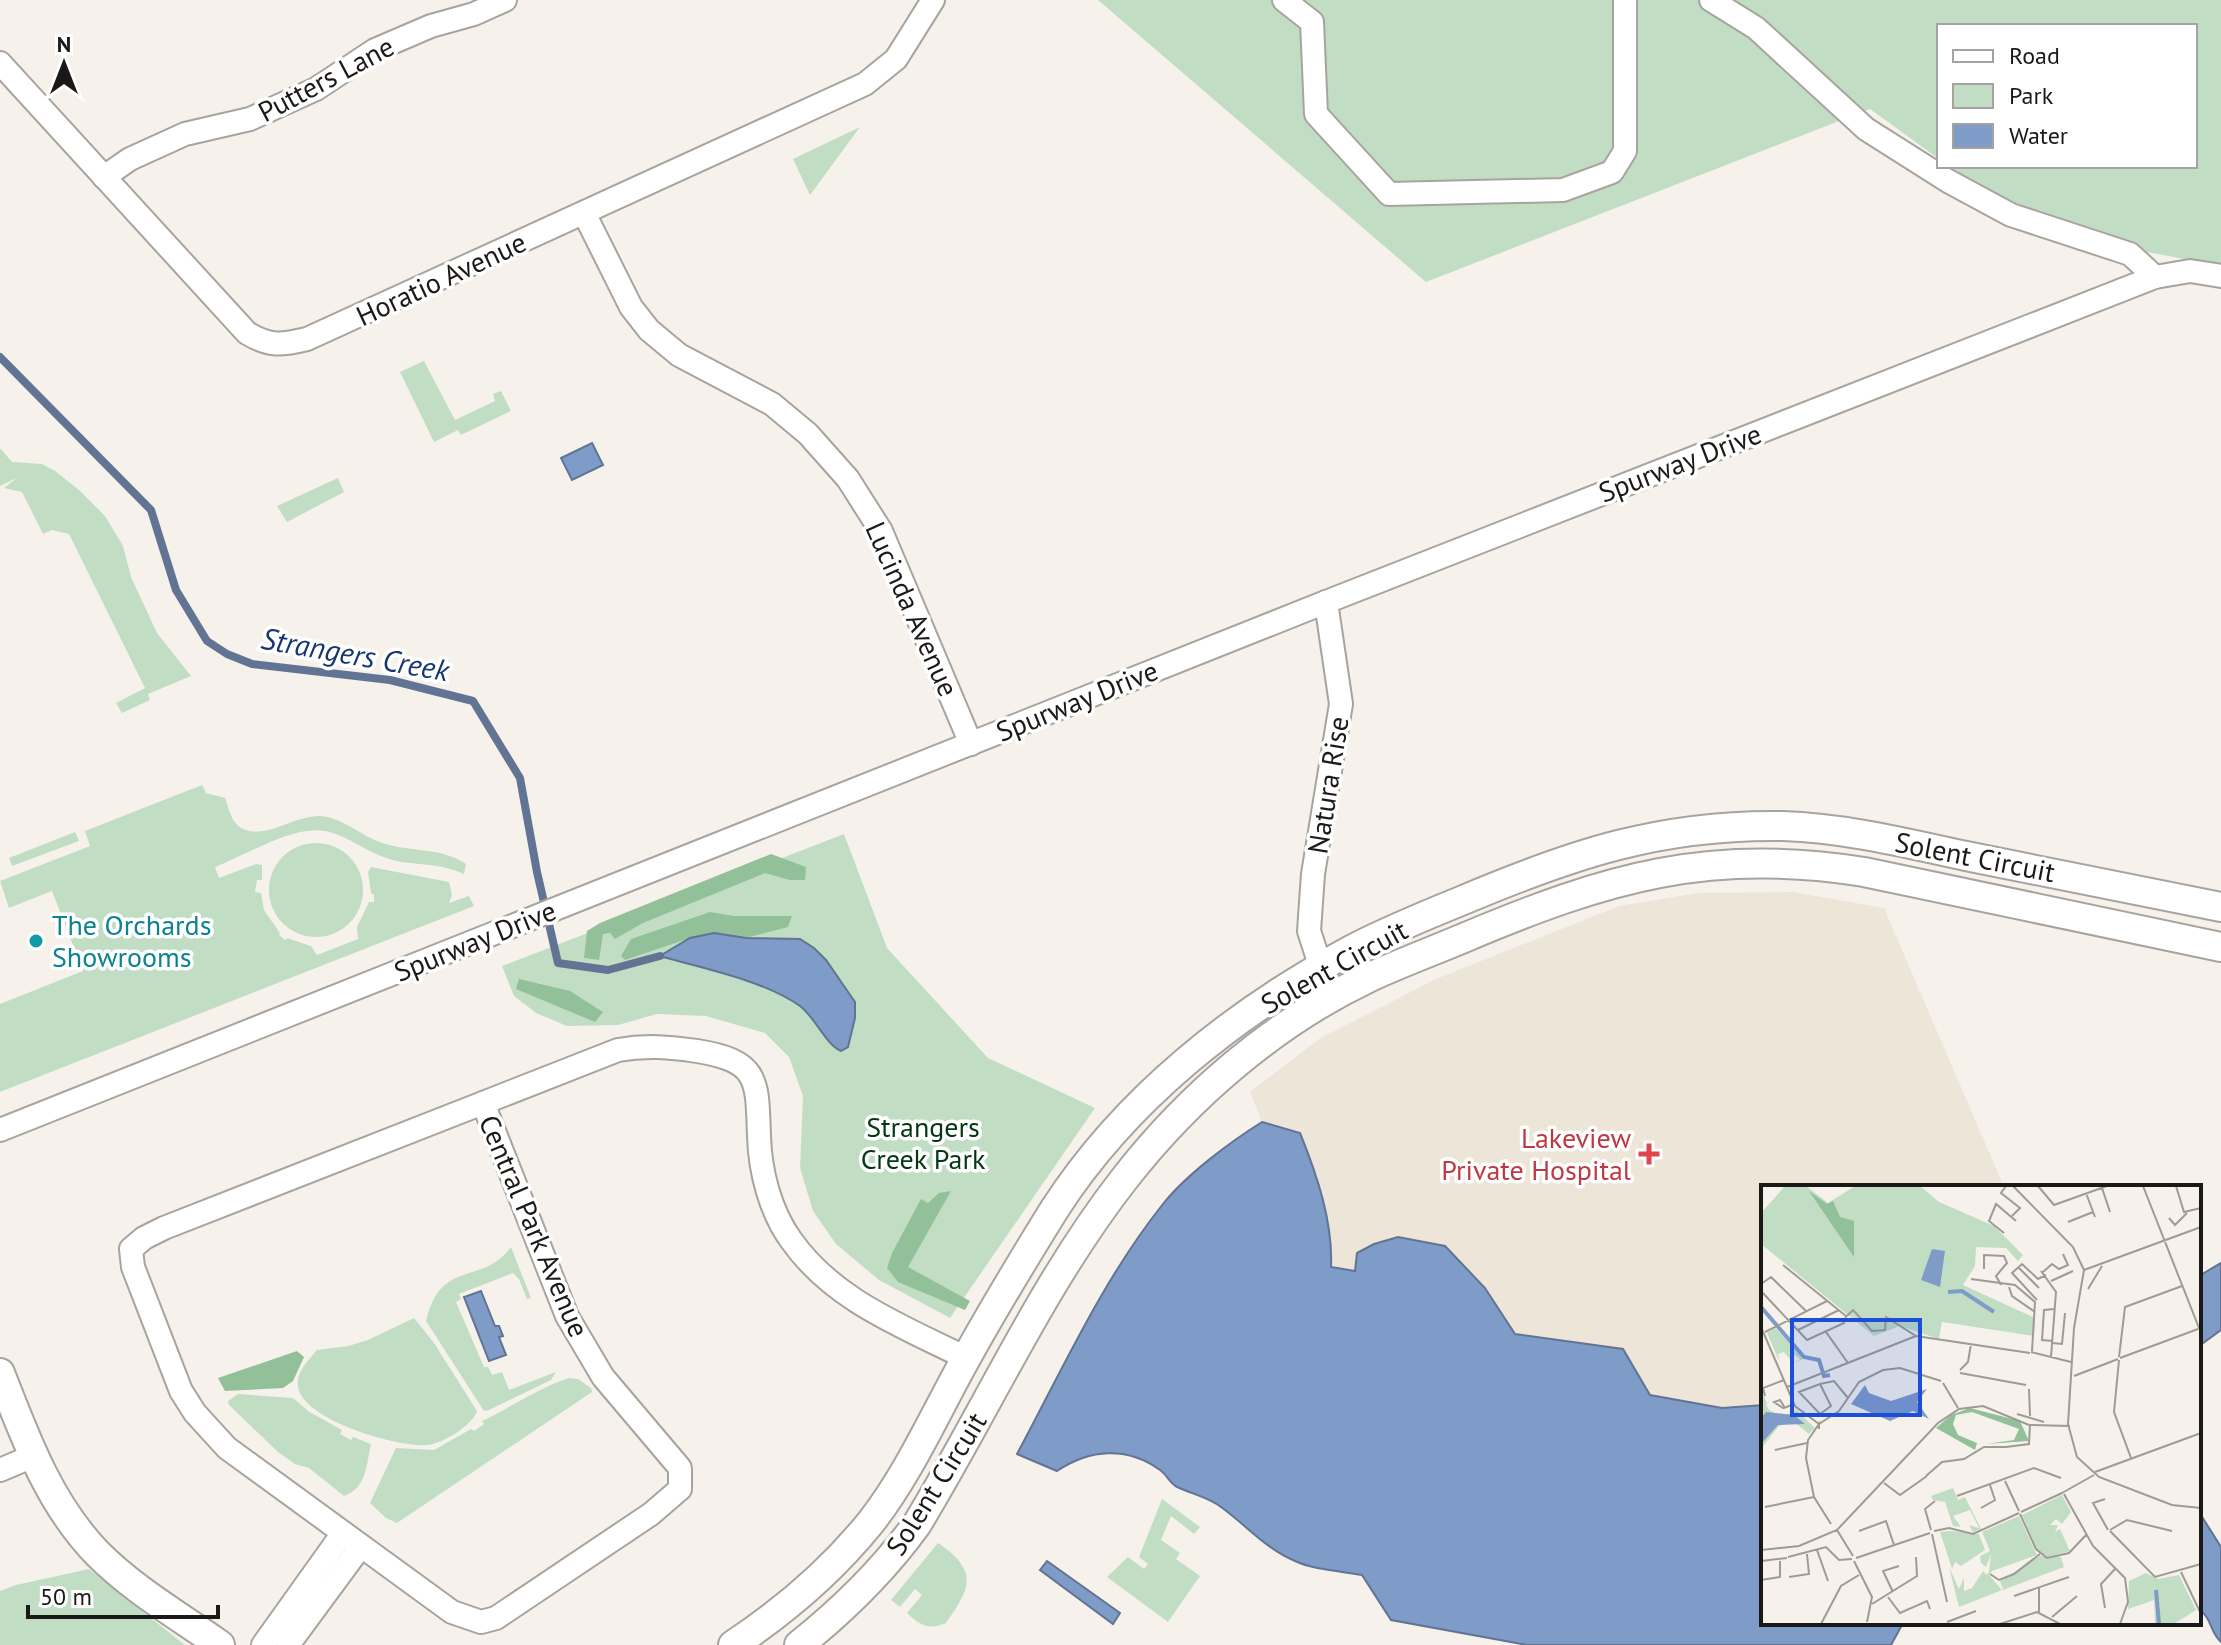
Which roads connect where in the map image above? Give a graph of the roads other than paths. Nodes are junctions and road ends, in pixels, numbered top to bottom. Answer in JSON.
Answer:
{"nodes":[{"id":1,"x":505,"y":0,"type":"edge"},
{"id":2,"x":933,"y":0,"type":"edge"},
{"id":3,"x":1284,"y":0,"type":"edge"},
{"id":4,"x":1625,"y":0,"type":"edge"},
{"id":5,"x":1711,"y":0,"type":"edge"},
{"id":6,"x":0,"y":63,"type":"edge"},
{"id":7,"x":104,"y":177,"type":"junction"},
{"id":8,"x":584,"y":213,"type":"junction"},
{"id":9,"x":2221,"y":276,"type":"edge"},
{"id":10,"x":2155,"y":277,"type":"junction"},
{"id":11,"x":1326,"y":602,"type":"junction"},
{"id":12,"x":971,"y":744,"type":"junction"},
{"id":13,"x":2221,"y":907,"type":"edge"},
{"id":14,"x":2221,"y":947,"type":"edge"},
{"id":15,"x":1321,"y":968,"type":"junction"},
{"id":16,"x":483,"y":1103,"type":"junction"},
{"id":17,"x":0,"y":1130,"type":"edge"},
{"id":18,"x":966,"y":1358,"type":"junction"},
{"id":19,"x":0,"y":1373,"type":"edge"},
{"id":20,"x":33,"y":1456,"type":"junction"},
{"id":21,"x":0,"y":1470,"type":"edge"},
{"id":22,"x":352,"y":1539,"type":"junction"},
{"id":23,"x":220,"y":1645,"type":"edge"},
{"id":24,"x":263,"y":1645,"type":"edge"},
{"id":25,"x":288,"y":1645,"type":"edge"},
{"id":26,"x":733,"y":1645,"type":"edge"},
{"id":27,"x":799,"y":1645,"type":"edge"}],
"edges":[{"from":1,"to":7,"type":"street","name":"Putters Lane"},
{"from":2,"to":8,"type":"street","name":"Horatio Avenue"},
{"from":3,"to":4,"type":"street"},
{"from":5,"to":10,"type":"street"},
{"from":6,"to":7,"type":"street","name":"Horatio Avenue"},
{"from":7,"to":8,"type":"street","name":"Horatio Avenue"},
{"from":8,"to":12,"type":"street","name":"Lucinda Avenue"},
{"from":9,"to":10,"type":"street","name":"Spurway Drive"},
{"from":10,"to":11,"type":"street","name":"Spurway Drive"},
{"from":11,"to":12,"type":"street","name":"Spurway Drive"},
{"from":11,"to":15,"type":"street","name":"Natura Rise"},
{"from":12,"to":17,"type":"street","name":"Spurway Drive"},
{"from":13,"to":15,"type":"street","name":"Solent Circuit"},
{"from":14,"to":27,"type":"street","name":"Solent Circuit"},
{"from":15,"to":18,"type":"street","name":"Solent Circuit"},
{"from":16,"to":18,"type":"street"},
{"from":16,"to":22,"type":"street","name":"Central Park Avenue"},
{"from":16,"to":22,"type":"street","name":"Central Park Avenue"},
{"from":18,"to":26,"type":"street","name":"Solent Circuit"},
{"from":19,"to":20,"type":"street"},
{"from":20,"to":21,"type":"street"},
{"from":20,"to":23,"type":"street"},
{"from":22,"to":24,"type":"street"},
{"from":22,"to":25,"type":"street"}]}
